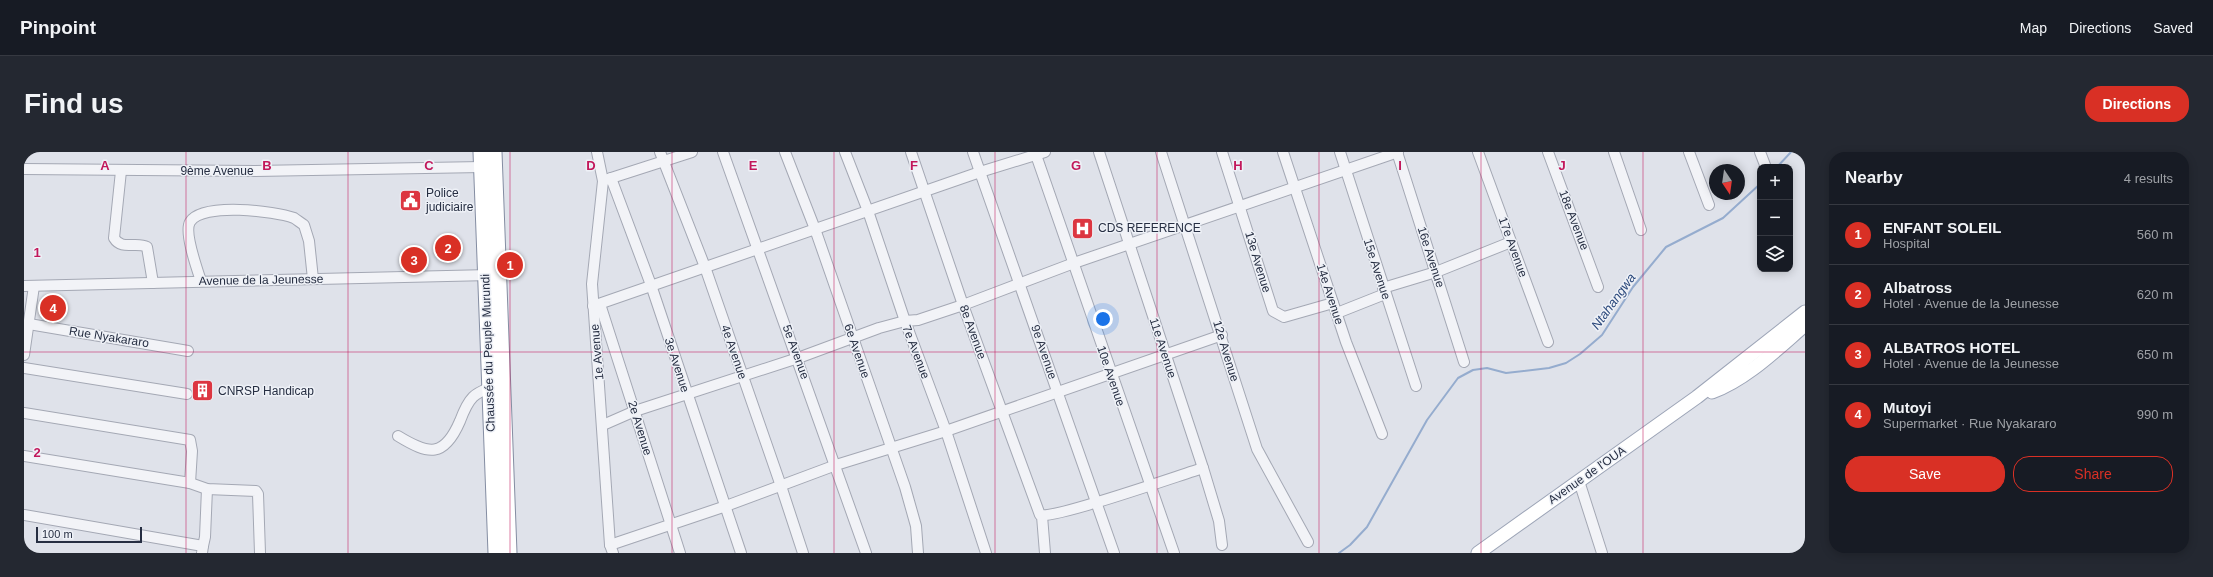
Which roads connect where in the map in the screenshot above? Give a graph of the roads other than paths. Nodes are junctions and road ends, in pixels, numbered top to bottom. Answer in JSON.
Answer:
{"nodes":[{"id":1,"x":481,"y":152,"type":"edge"},
{"id":2,"x":494,"y":152,"type":"edge"},
{"id":3,"x":597,"y":152,"type":"edge"},
{"id":4,"x":692,"y":152,"type":"edge"},
{"id":5,"x":723,"y":152,"type":"edge"},
{"id":6,"x":785,"y":152,"type":"edge"},
{"id":7,"x":845,"y":152,"type":"edge"},
{"id":8,"x":911,"y":152,"type":"edge"},
{"id":9,"x":973,"y":152,"type":"edge"},
{"id":10,"x":1099,"y":152,"type":"edge"},
{"id":11,"x":1161,"y":152,"type":"edge"},
{"id":12,"x":1222,"y":152,"type":"edge"},
{"id":13,"x":1283,"y":152,"type":"edge"},
{"id":14,"x":1340,"y":152,"type":"edge"},
{"id":15,"x":1398,"y":152,"type":"edge"},
{"id":16,"x":1478,"y":152,"type":"edge"},
{"id":17,"x":1548,"y":152,"type":"edge"},
{"id":18,"x":1614,"y":152,"type":"edge"},
{"id":19,"x":1689,"y":152,"type":"edge"},
{"id":20,"x":1760,"y":152,"type":"edge"},
{"id":21,"x":1039,"y":153,"type":"edge"},
{"id":22,"x":662,"y":157,"type":"edge"},
{"id":23,"x":1765,"y":164,"type":"edge"},
{"id":24,"x":482,"y":167,"type":"junction"},
{"id":25,"x":24,"y":169,"type":"edge"},
{"id":26,"x":1345,"y":170,"type":"junction"},
{"id":27,"x":121,"y":171,"type":"junction"},
{"id":28,"x":980,"y":172,"type":"junction"},
{"id":29,"x":607,"y":180,"type":"junction"},
{"id":30,"x":1295,"y":187,"type":"junction"},
{"id":31,"x":926,"y":190,"type":"junction"},
{"id":32,"x":1709,"y":205,"type":"dead end"},
{"id":33,"x":1240,"y":206,"type":"junction"},
{"id":34,"x":868,"y":211,"type":"junction"},
{"id":35,"x":1185,"y":225,"type":"junction"},
{"id":36,"x":815,"y":229,"type":"junction"},
{"id":37,"x":1641,"y":230,"type":"dead end"},
{"id":38,"x":1511,"y":242,"type":"junction"},
{"id":39,"x":1129,"y":244,"type":"junction"},
{"id":40,"x":758,"y":248,"type":"junction"},
{"id":41,"x":1074,"y":263,"type":"junction"},
{"id":42,"x":705,"y":267,"type":"junction"},
{"id":43,"x":1436,"y":272,"type":"junction"},
{"id":44,"x":492,"y":274,"type":"junction"},
{"id":45,"x":313,"y":279,"type":"junction"},
{"id":46,"x":201,"y":282,"type":"junction"},
{"id":47,"x":153,"y":283,"type":"junction"},
{"id":48,"x":1020,"y":283,"type":"junction"},
{"id":49,"x":651,"y":285,"type":"junction"},
{"id":50,"x":29,"y":286,"type":"edge"},
{"id":51,"x":1598,"y":288,"type":"dead end"},
{"id":52,"x":1384,"y":291,"type":"junction"},
{"id":53,"x":1330,"y":304,"type":"junction"},
{"id":54,"x":597,"y":305,"type":"junction"},
{"id":55,"x":963,"y":305,"type":"junction"},
{"id":56,"x":1805,"y":312,"type":"edge"},
{"id":57,"x":1336,"y":313,"type":"junction"},
{"id":58,"x":904,"y":321,"type":"junction"},
{"id":59,"x":29,"y":324,"type":"junction"},
{"id":60,"x":1805,"y":325,"type":"edge"},
{"id":61,"x":1222,"y":335,"type":"junction"},
{"id":62,"x":853,"y":337,"type":"junction"},
{"id":63,"x":25,"y":340,"type":"edge"},
{"id":64,"x":1548,"y":342,"type":"dead end"},
{"id":65,"x":188,"y":351,"type":"dead end"},
{"id":66,"x":1165,"y":354,"type":"junction"},
{"id":67,"x":24,"y":356,"type":"edge"},
{"id":68,"x":1760,"y":356,"type":"junction"},
{"id":69,"x":798,"y":358,"type":"junction"},
{"id":70,"x":1464,"y":362,"type":"dead end"},
{"id":71,"x":24,"y":368,"type":"edge"},
{"id":72,"x":1110,"y":374,"type":"junction"},
{"id":73,"x":742,"y":376,"type":"junction"},
{"id":74,"x":1416,"y":386,"type":"dead end"},
{"id":75,"x":489,"y":388,"type":"junction"},
{"id":76,"x":1057,"y":392,"type":"junction"},
{"id":77,"x":1359,"y":393,"type":"dead end"},
{"id":78,"x":187,"y":394,"type":"dead end"},
{"id":79,"x":686,"y":394,"type":"junction"},
{"id":80,"x":635,"y":412,"type":"junction"},
{"id":81,"x":1002,"y":412,"type":"junction"},
{"id":82,"x":24,"y":413,"type":"edge"},
{"id":83,"x":603,"y":425,"type":"junction"},
{"id":84,"x":946,"y":431,"type":"junction"},
{"id":85,"x":1382,"y":434,"type":"dead end"},
{"id":86,"x":398,"y":436,"type":"dead end"},
{"id":87,"x":892,"y":448,"type":"junction"},
{"id":88,"x":24,"y":456,"type":"edge"},
{"id":89,"x":836,"y":465,"type":"junction"},
{"id":90,"x":1203,"y":468,"type":"junction"},
{"id":91,"x":1579,"y":481,"type":"junction"},
{"id":92,"x":190,"y":483,"type":"junction"},
{"id":93,"x":1150,"y":485,"type":"junction"},
{"id":94,"x":782,"y":486,"type":"junction"},
{"id":95,"x":207,"y":489,"type":"junction"},
{"id":96,"x":1096,"y":502,"type":"junction"},
{"id":97,"x":726,"y":506,"type":"junction"},
{"id":98,"x":1040,"y":514,"type":"junction"},
{"id":99,"x":24,"y":515,"type":"edge"},
{"id":100,"x":671,"y":526,"type":"junction"},
{"id":101,"x":1308,"y":542,"type":"dead end"},
{"id":102,"x":1222,"y":545,"type":"dead end"},
{"id":103,"x":202,"y":549,"type":"edge"},
{"id":104,"x":611,"y":549,"type":"edge"},
{"id":105,"x":260,"y":553,"type":"edge"},
{"id":106,"x":496,"y":553,"type":"edge"},
{"id":107,"x":509,"y":553,"type":"edge"},
{"id":108,"x":680,"y":553,"type":"edge"},
{"id":109,"x":740,"y":553,"type":"edge"},
{"id":110,"x":803,"y":553,"type":"edge"},
{"id":111,"x":866,"y":553,"type":"edge"},
{"id":112,"x":918,"y":553,"type":"edge"},
{"id":113,"x":986,"y":553,"type":"edge"},
{"id":114,"x":1045,"y":553,"type":"edge"},
{"id":115,"x":1114,"y":553,"type":"edge"},
{"id":116,"x":1174,"y":553,"type":"edge"},
{"id":117,"x":1478,"y":553,"type":"edge"},
{"id":118,"x":1602,"y":553,"type":"edge"}],
"edges":[{"from":1,"to":24,"type":"highway","name":"Chaussée du Peuple Murundi"},
{"from":2,"to":44,"type":"highway","name":"Chaussée du Peuple Murundi"},
{"from":3,"to":29,"type":"street","name":"1e Avenue"},
{"from":4,"to":22,"type":"street"},
{"from":5,"to":40,"type":"street","name":"5e Avenue"},
{"from":6,"to":36,"type":"street","name":"6e Avenue"},
{"from":7,"to":34,"type":"street","name":"7e Avenue"},
{"from":8,"to":31,"type":"street","name":"8e Avenue"},
{"from":9,"to":28,"type":"street","name":"9e Avenue"},
{"from":10,"to":39,"type":"street","name":"11e Avenue"},
{"from":11,"to":35,"type":"street","name":"12e Avenue"},
{"from":12,"to":33,"type":"street","name":"13e Avenue"},
{"from":13,"to":30,"type":"street","name":"14e Avenue"},
{"from":14,"to":26,"type":"street","name":"15e Avenue"},
{"from":15,"to":26,"type":"street"},
{"from":15,"to":43,"type":"street","name":"16e Avenue"},
{"from":16,"to":38,"type":"street","name":"17e Avenue"},
{"from":17,"to":51,"type":"street","name":"18e Avenue"},
{"from":18,"to":37,"type":"street"},
{"from":19,"to":32,"type":"street"},
{"from":20,"to":23,"type":"street"},
{"from":21,"to":28,"type":"street"},
{"from":21,"to":41,"type":"street","name":"10e Avenue"},
{"from":22,"to":29,"type":"street"},
{"from":22,"to":42,"type":"street","name":"4e Avenue"},
{"from":24,"to":27,"type":"street","name":"9ème Avenue"},
{"from":24,"to":44,"type":"highway","name":"Chaussée du Peuple Murundi"},
{"from":25,"to":27,"type":"street","name":"9ème Avenue"},
{"from":26,"to":30,"type":"street"},
{"from":26,"to":52,"type":"street","name":"15e Avenue"},
{"from":27,"to":47,"type":"street"},
{"from":28,"to":31,"type":"street"},
{"from":28,"to":48,"type":"street","name":"9e Avenue"},
{"from":29,"to":49,"type":"street","name":"3e Avenue"},
{"from":29,"to":54,"type":"street","name":"1e Avenue"},
{"from":30,"to":33,"type":"street"},
{"from":30,"to":53,"type":"street","name":"14e Avenue"},
{"from":31,"to":34,"type":"street"},
{"from":31,"to":55,"type":"street","name":"8e Avenue"},
{"from":33,"to":35,"type":"street"},
{"from":33,"to":53,"type":"street","name":"13e Avenue"},
{"from":34,"to":36,"type":"street"},
{"from":34,"to":58,"type":"street","name":"7e Avenue"},
{"from":35,"to":39,"type":"street"},
{"from":35,"to":61,"type":"street","name":"12e Avenue"},
{"from":36,"to":40,"type":"street"},
{"from":36,"to":62,"type":"street","name":"6e Avenue"},
{"from":38,"to":43,"type":"street"},
{"from":38,"to":64,"type":"street","name":"17e Avenue"},
{"from":39,"to":41,"type":"street"},
{"from":39,"to":66,"type":"street","name":"11e Avenue"},
{"from":40,"to":42,"type":"street"},
{"from":40,"to":69,"type":"street","name":"5e Avenue"},
{"from":41,"to":48,"type":"street"},
{"from":41,"to":72,"type":"street","name":"10e Avenue"},
{"from":42,"to":49,"type":"street"},
{"from":42,"to":73,"type":"street","name":"4e Avenue"},
{"from":43,"to":52,"type":"street"},
{"from":43,"to":70,"type":"street","name":"16e Avenue"},
{"from":44,"to":45,"type":"street","name":"Avenue de la Jeunesse"},
{"from":44,"to":75,"type":"highway","name":"Chaussée du Peuple Murundi"},
{"from":44,"to":107,"type":"highway","name":"Chaussée du Peuple Murundi"},
{"from":45,"to":46,"type":"street","name":"Avenue de la Jeunesse"},
{"from":45,"to":46,"type":"street"},
{"from":46,"to":47,"type":"street","name":"Avenue de la Jeunesse"},
{"from":47,"to":50,"type":"street","name":"Avenue de la Jeunesse"},
{"from":48,"to":55,"type":"street"},
{"from":48,"to":76,"type":"street","name":"9e Avenue"},
{"from":49,"to":54,"type":"street"},
{"from":49,"to":79,"type":"street","name":"3e Avenue"},
{"from":50,"to":59,"type":"street"},
{"from":52,"to":57,"type":"street"},
{"from":52,"to":74,"type":"street","name":"15e Avenue"},
{"from":53,"to":57,"type":"street","name":"14e Avenue"},
{"from":53,"to":77,"type":"street"},
{"from":54,"to":80,"type":"street","name":"2e Avenue"},
{"from":54,"to":83,"type":"street","name":"1e Avenue"},
{"from":55,"to":58,"type":"street"},
{"from":55,"to":81,"type":"street","name":"8e Avenue"},
{"from":56,"to":68,"type":"main road","name":"Avenue de l'OUA"},
{"from":57,"to":85,"type":"street","name":"14e Avenue"},
{"from":58,"to":62,"type":"street"},
{"from":58,"to":84,"type":"street","name":"7e Avenue"},
{"from":59,"to":63,"type":"street"},
{"from":59,"to":65,"type":"street","name":"Rue Nyakararo"},
{"from":60,"to":68,"type":"main road","name":"Avenue de l'OUA"},
{"from":61,"to":66,"type":"street"},
{"from":61,"to":101,"type":"street","name":"12e Avenue"},
{"from":62,"to":69,"type":"street"},
{"from":62,"to":87,"type":"street","name":"6e Avenue"},
{"from":63,"to":67,"type":"street"},
{"from":66,"to":72,"type":"street"},
{"from":66,"to":90,"type":"street","name":"11e Avenue"},
{"from":68,"to":91,"type":"main road","name":"Avenue de l'OUA"},
{"from":69,"to":73,"type":"street"},
{"from":69,"to":89,"type":"street","name":"5e Avenue"},
{"from":71,"to":78,"type":"street"},
{"from":72,"to":76,"type":"street"},
{"from":72,"to":93,"type":"street","name":"10e Avenue"},
{"from":73,"to":79,"type":"street"},
{"from":73,"to":94,"type":"street","name":"4e Avenue"},
{"from":75,"to":86,"type":"street"},
{"from":75,"to":106,"type":"highway","name":"Chaussée du Peuple Murundi"},
{"from":76,"to":81,"type":"street"},
{"from":76,"to":96,"type":"street","name":"9e Avenue"},
{"from":79,"to":80,"type":"street"},
{"from":79,"to":97,"type":"street","name":"3e Avenue"},
{"from":80,"to":83,"type":"street"},
{"from":80,"to":100,"type":"street","name":"2e Avenue"},
{"from":81,"to":84,"type":"street"},
{"from":81,"to":98,"type":"street","name":"8e Avenue"},
{"from":82,"to":92,"type":"street"},
{"from":83,"to":104,"type":"street","name":"1e Avenue"},
{"from":84,"to":87,"type":"street"},
{"from":84,"to":113,"type":"street","name":"7e Avenue"},
{"from":87,"to":89,"type":"street"},
{"from":87,"to":112,"type":"street","name":"6e Avenue"},
{"from":88,"to":92,"type":"street"},
{"from":89,"to":94,"type":"street"},
{"from":89,"to":111,"type":"street","name":"5e Avenue"},
{"from":90,"to":93,"type":"street"},
{"from":90,"to":102,"type":"street","name":"11e Avenue"},
{"from":91,"to":117,"type":"main road","name":"Avenue de l'OUA"},
{"from":91,"to":118,"type":"street"},
{"from":92,"to":95,"type":"street"},
{"from":93,"to":96,"type":"street"},
{"from":93,"to":116,"type":"street","name":"10e Avenue"},
{"from":94,"to":97,"type":"street"},
{"from":94,"to":110,"type":"street","name":"4e Avenue"},
{"from":95,"to":103,"type":"street"},
{"from":95,"to":105,"type":"street"},
{"from":96,"to":98,"type":"street"},
{"from":96,"to":115,"type":"street","name":"9e Avenue"},
{"from":97,"to":100,"type":"street"},
{"from":97,"to":109,"type":"street","name":"3e Avenue"},
{"from":98,"to":114,"type":"street","name":"8e Avenue"},
{"from":99,"to":103,"type":"street"},
{"from":100,"to":104,"type":"street"},
{"from":100,"to":108,"type":"street","name":"2e Avenue"}]}
